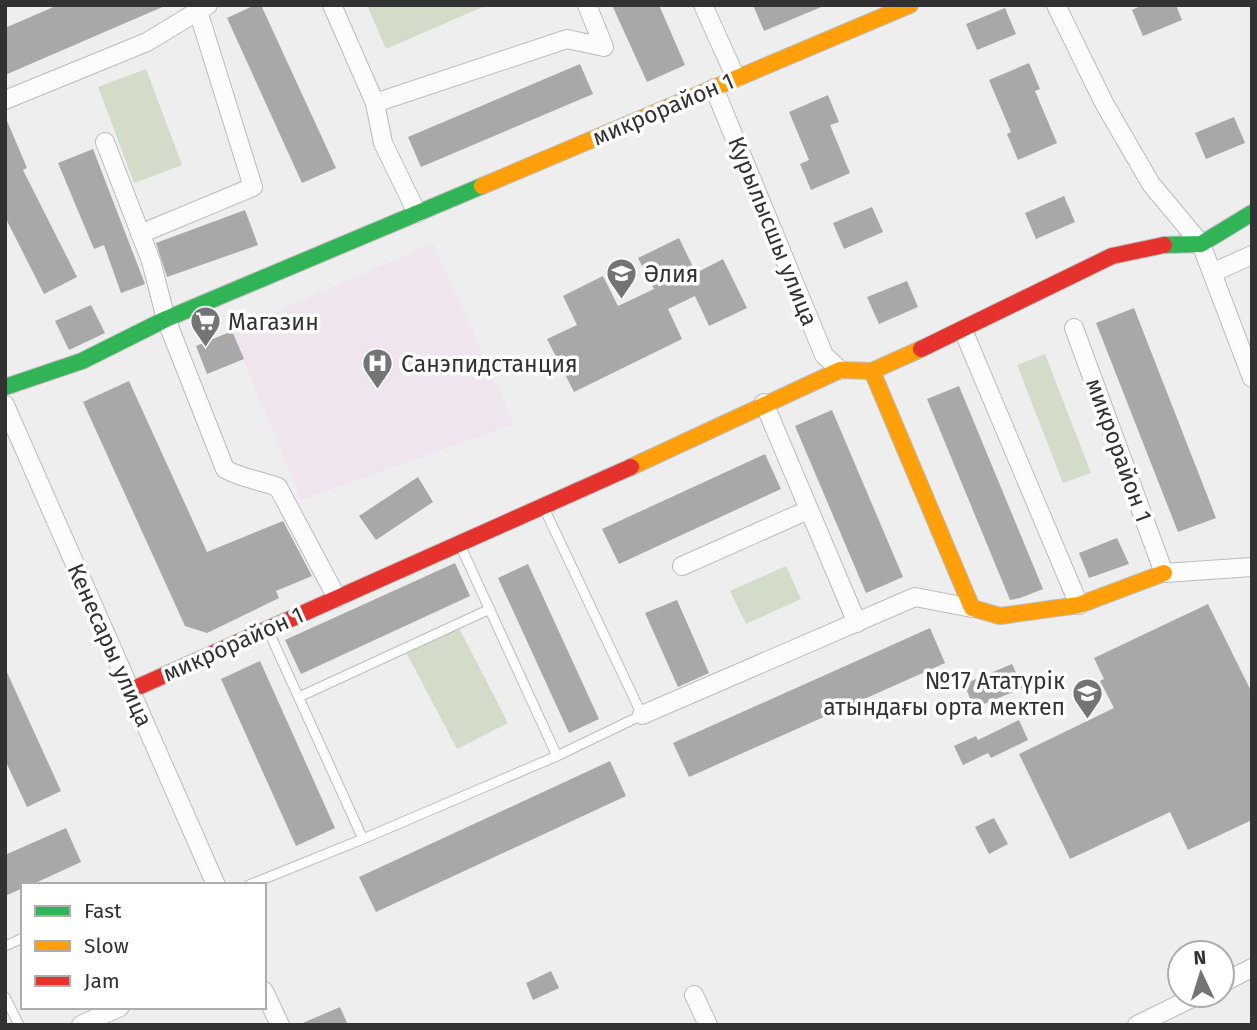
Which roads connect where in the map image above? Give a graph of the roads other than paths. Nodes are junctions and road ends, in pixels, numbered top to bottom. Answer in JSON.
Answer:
{"nodes":[{"id":1,"x":332,"y":5,"type":"edge"},
{"id":2,"x":587,"y":5,"type":"edge"},
{"id":3,"x":703,"y":5,"type":"edge"},
{"id":4,"x":910,"y":5,"type":"edge"},
{"id":5,"x":1056,"y":5,"type":"edge"},
{"id":6,"x":203,"y":8,"type":"edge"},
{"id":7,"x":736,"y":78,"type":"junction"},
{"id":8,"x":713,"y":88,"type":"junction"},
{"id":9,"x":5,"y":100,"type":"edge"},
{"id":10,"x":375,"y":103,"type":"junction"},
{"id":11,"x":105,"y":142,"type":"dead end"},
{"id":12,"x":417,"y":213,"type":"junction"},
{"id":13,"x":1252,"y":213,"type":"edge"},
{"id":14,"x":141,"y":234,"type":"junction"},
{"id":15,"x":1201,"y":244,"type":"junction"},
{"id":16,"x":1252,"y":255,"type":"edge"},
{"id":17,"x":1212,"y":273,"type":"junction"},
{"id":18,"x":166,"y":318,"type":"junction"},
{"id":19,"x":1074,"y":328,"type":"dead end"},
{"id":20,"x":963,"y":330,"type":"junction"},
{"id":21,"x":840,"y":370,"type":"junction"},
{"id":22,"x":872,"y":371,"type":"junction"},
{"id":23,"x":1252,"y":378,"type":"edge"},
{"id":24,"x":5,"y":387,"type":"edge"},
{"id":25,"x":764,"y":404,"type":"junction"},
{"id":26,"x":5,"y":405,"type":"edge"},
{"id":27,"x":544,"y":507,"type":"junction"},
{"id":28,"x":808,"y":510,"type":"junction"},
{"id":29,"x":460,"y":544,"type":"junction"},
{"id":30,"x":682,"y":566,"type":"dead end"},
{"id":31,"x":1252,"y":567,"type":"edge"},
{"id":32,"x":1164,"y":573,"type":"junction"},
{"id":33,"x":337,"y":598,"type":"junction"},
{"id":34,"x":1079,"y":605,"type":"junction"},
{"id":35,"x":972,"y":608,"type":"junction"},
{"id":36,"x":490,"y":610,"type":"junction"},
{"id":37,"x":857,"y":623,"type":"junction"},
{"id":38,"x":267,"y":629,"type":"junction"},
{"id":39,"x":129,"y":691,"type":"junction"},
{"id":40,"x":299,"y":697,"type":"junction"},
{"id":41,"x":642,"y":715,"type":"junction"},
{"id":42,"x":557,"y":756,"type":"junction"},
{"id":43,"x":363,"y":839,"type":"junction"},
{"id":44,"x":215,"y":883,"type":"edge"},
{"id":45,"x":254,"y":883,"type":"edge"},
{"id":46,"x":21,"y":939,"type":"edge"},
{"id":47,"x":5,"y":946,"type":"edge"},
{"id":48,"x":1252,"y":968,"type":"edge"},
{"id":49,"x":1236,"y":976,"type":"edge"},
{"id":50,"x":266,"y":995,"type":"edge"},
{"id":51,"x":694,"y":995,"type":"dead end"},
{"id":52,"x":5,"y":997,"type":"edge"},
{"id":53,"x":116,"y":1009,"type":"edge"},
{"id":54,"x":1170,"y":1009,"type":"edge"},
{"id":55,"x":19,"y":1025,"type":"edge"},
{"id":56,"x":81,"y":1025,"type":"edge"},
{"id":57,"x":280,"y":1025,"type":"edge"},
{"id":58,"x":708,"y":1025,"type":"edge"},
{"id":59,"x":1137,"y":1025,"type":"edge"}],
"edges":[{"from":1,"to":10,"type":"street"},
{"from":2,"to":10,"type":"street"},
{"from":3,"to":7,"type":"street"},
{"from":4,"to":7,"type":"street","name":"микрорайон 1"},
{"from":5,"to":15,"type":"street"},
{"from":6,"to":9,"type":"street"},
{"from":6,"to":14,"type":"street"},
{"from":7,"to":8,"type":"street","name":"микрорайон 1"},
{"from":8,"to":12,"type":"street","name":"микрорайон 1"},
{"from":8,"to":21,"type":"street","name":"Курылысшы улица"},
{"from":10,"to":12,"type":"street"},
{"from":11,"to":14,"type":"street"},
{"from":12,"to":18,"type":"street","name":"микрорайон 1"},
{"from":13,"to":15,"type":"street"},
{"from":14,"to":18,"type":"street"},
{"from":15,"to":17,"type":"street"},
{"from":15,"to":20,"type":"street"},
{"from":16,"to":17,"type":"street"},
{"from":17,"to":23,"type":"street"},
{"from":18,"to":24,"type":"street","name":"микрорайон 1"},
{"from":18,"to":33,"type":"street"},
{"from":19,"to":32,"type":"street","name":"микрорайон 1"},
{"from":20,"to":22,"type":"street"},
{"from":20,"to":34,"type":"street"},
{"from":21,"to":22,"type":"street"},
{"from":21,"to":25,"type":"street","name":"микрорайон 1"},
{"from":22,"to":35,"type":"street"},
{"from":25,"to":27,"type":"street","name":"микрорайон 1"},
{"from":25,"to":28,"type":"street"},
{"from":26,"to":39,"type":"street","name":"Кенесары улица"},
{"from":27,"to":29,"type":"street","name":"микрорайон 1"},
{"from":27,"to":41,"type":"lane"},
{"from":28,"to":30,"type":"street"},
{"from":28,"to":37,"type":"street"},
{"from":29,"to":33,"type":"street","name":"микрорайон 1"},
{"from":29,"to":36,"type":"lane"},
{"from":31,"to":32,"type":"street"},
{"from":32,"to":34,"type":"street"},
{"from":33,"to":38,"type":"street","name":"микрорайон 1"},
{"from":34,"to":35,"type":"street"},
{"from":35,"to":37,"type":"street"},
{"from":36,"to":40,"type":"lane"},
{"from":36,"to":42,"type":"lane"},
{"from":37,"to":41,"type":"street"},
{"from":38,"to":39,"type":"street","name":"микрорайон 1"},
{"from":38,"to":40,"type":"lane"},
{"from":39,"to":44,"type":"street","name":"Кенесары улица"},
{"from":40,"to":43,"type":"lane"},
{"from":41,"to":42,"type":"lane"},
{"from":42,"to":43,"type":"lane"},
{"from":43,"to":45,"type":"lane"},
{"from":46,"to":47,"type":"lane"},
{"from":48,"to":49,"type":"street"},
{"from":50,"to":57,"type":"street"},
{"from":51,"to":58,"type":"street"},
{"from":52,"to":55,"type":"lane"},
{"from":53,"to":56,"type":"street"},
{"from":54,"to":59,"type":"street"}]}
